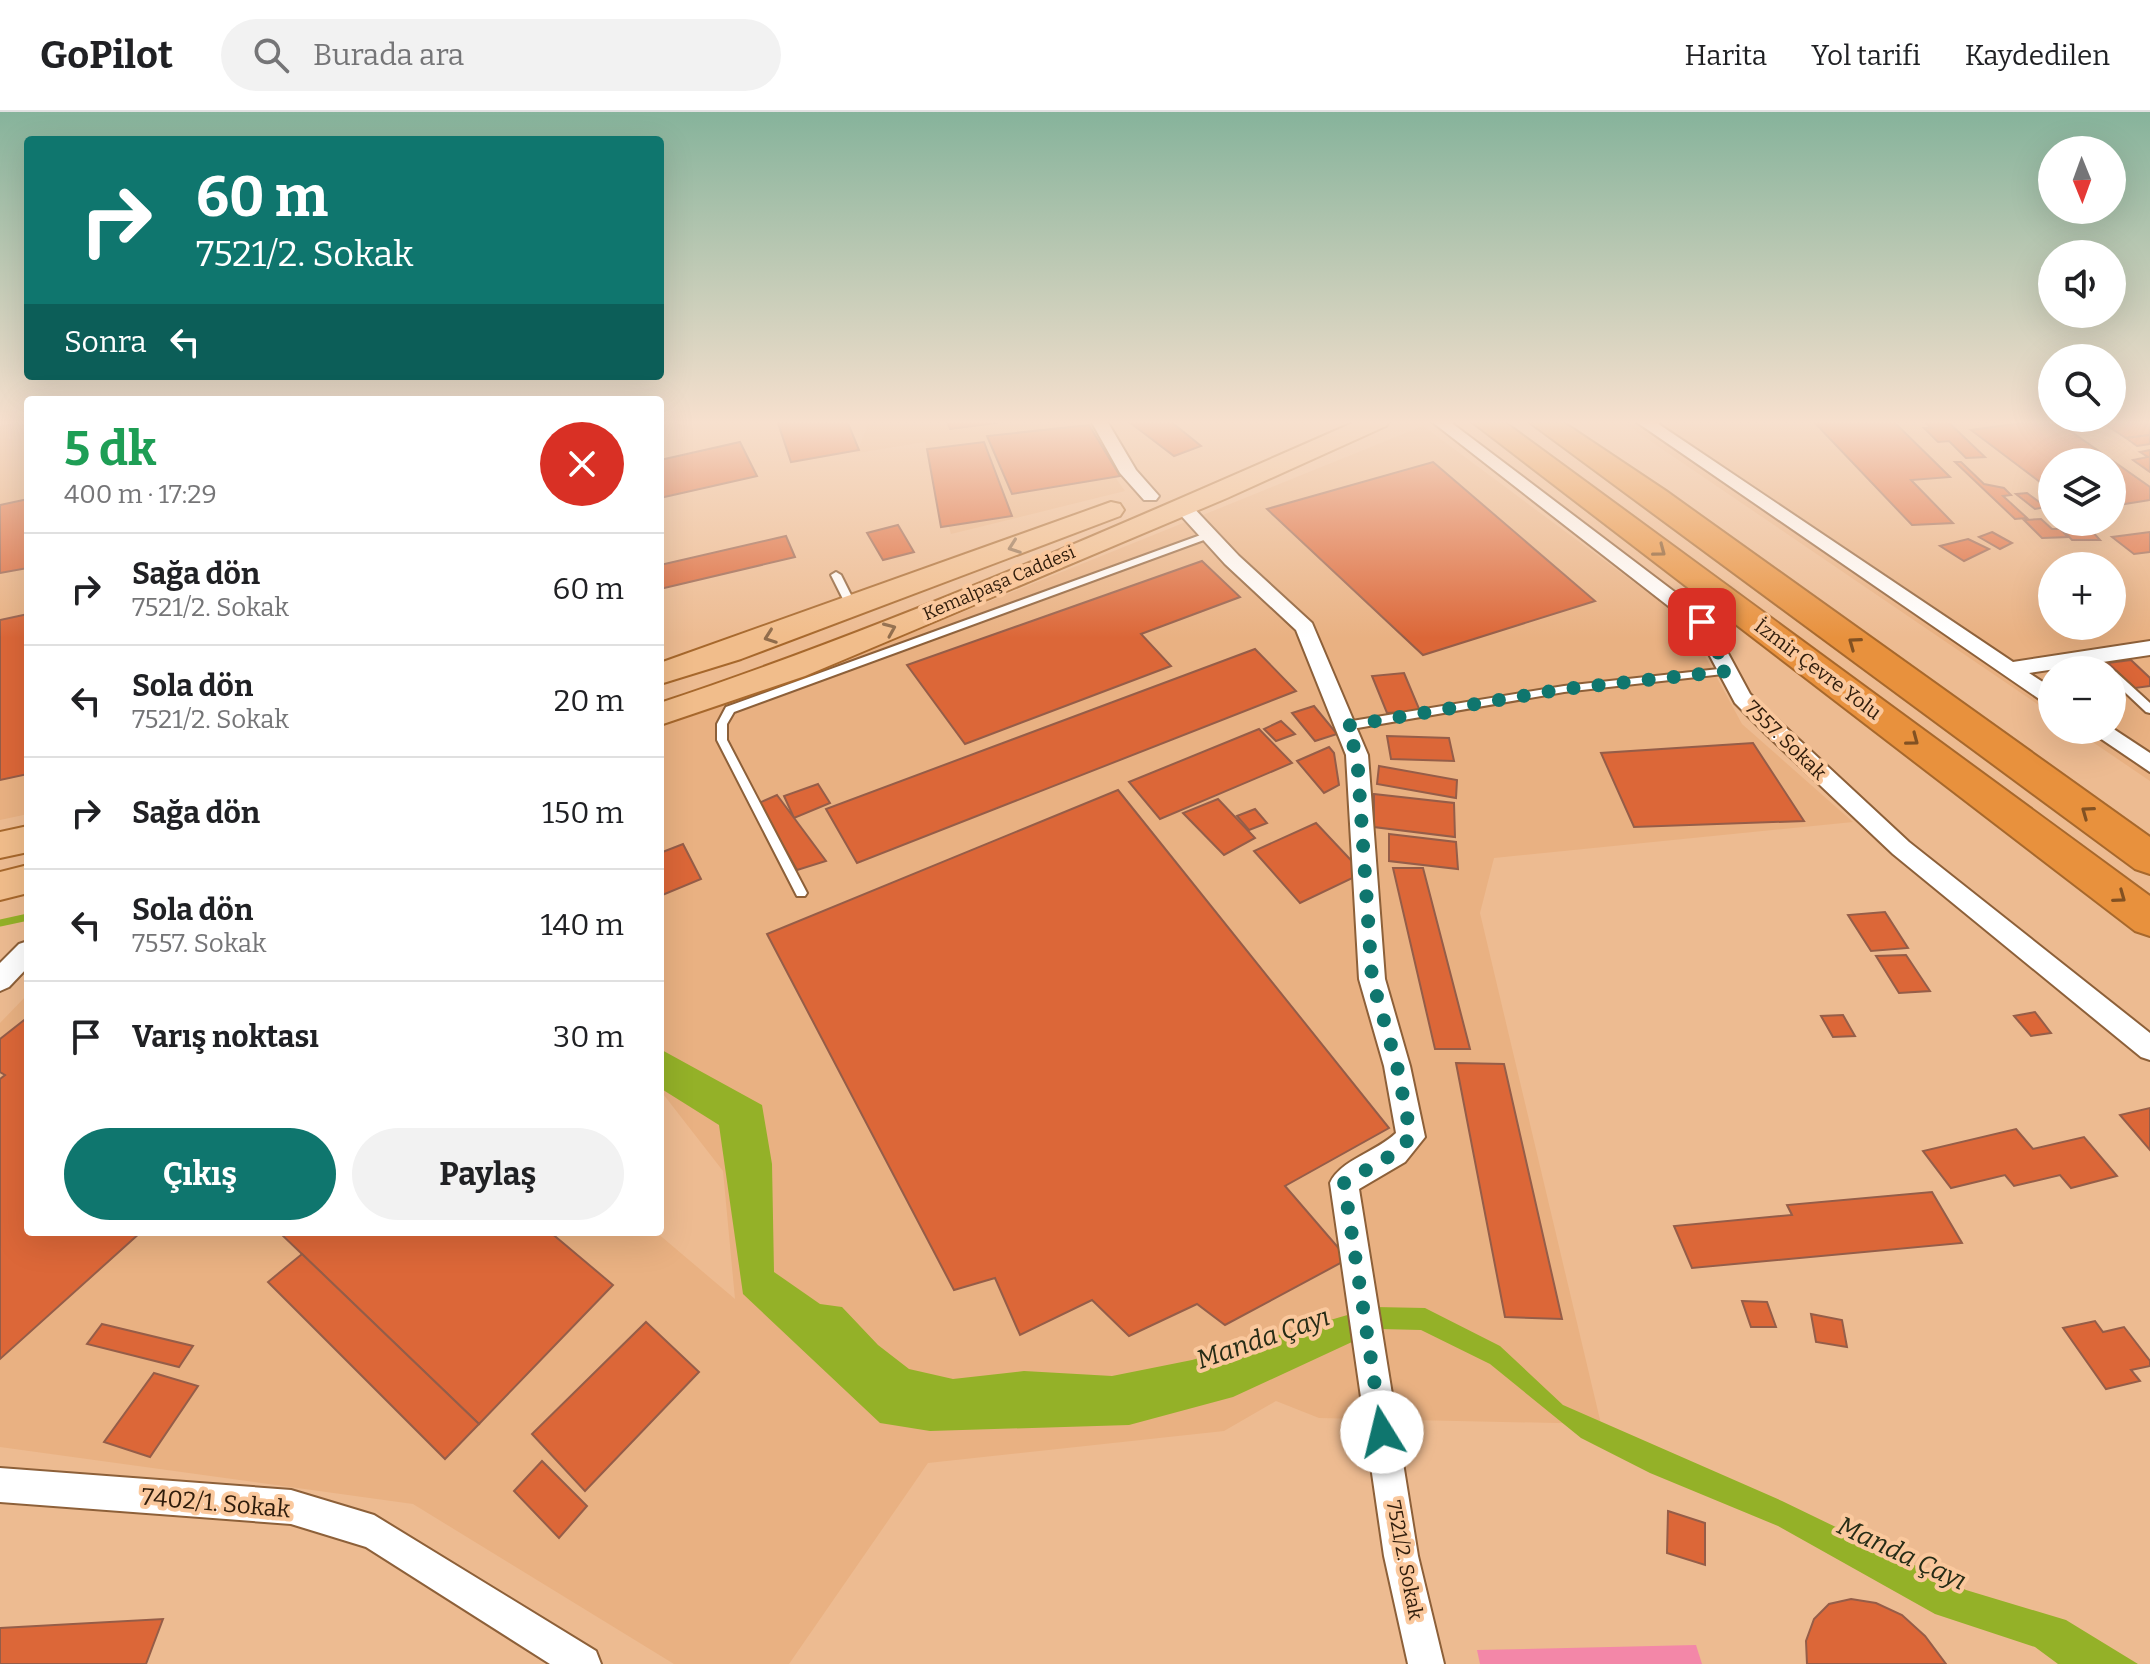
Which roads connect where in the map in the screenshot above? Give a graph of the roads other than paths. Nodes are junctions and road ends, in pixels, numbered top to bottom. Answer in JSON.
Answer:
{"nodes":[{"id":1,"x":1148,"y":493,"type":"edge"},
{"id":2,"x":1156,"y":493,"type":"edge"},
{"id":3,"x":1211,"y":493,"type":"edge"},
{"id":4,"x":1534,"y":493,"type":"edge"},
{"id":5,"x":1582,"y":493,"type":"edge"},
{"id":6,"x":1648,"y":493,"type":"edge"},
{"id":7,"x":1750,"y":493,"type":"edge"},
{"id":8,"x":1150,"y":496,"type":"junction"},
{"id":9,"x":1182,"y":506,"type":"junction"},
{"id":10,"x":1209,"y":535,"type":"junction"},
{"id":11,"x":836,"y":575,"type":"dead end"},
{"id":12,"x":852,"y":607,"type":"junction"},
{"id":13,"x":2150,"y":648,"type":"edge"},
{"id":14,"x":2123,"y":656,"type":"edge"},
{"id":15,"x":2038,"y":667,"type":"edge"},
{"id":16,"x":2010,"y":669,"type":"junction"},
{"id":17,"x":1728,"y":671,"type":"junction"},
{"id":18,"x":664,"y":673,"type":"edge"},
{"id":19,"x":2126,"y":687,"type":"edge"},
{"id":20,"x":2038,"y":688,"type":"edge"},
{"id":21,"x":2150,"y":709,"type":"edge"},
{"id":22,"x":664,"y":713,"type":"edge"},
{"id":23,"x":1346,"y":726,"type":"junction"},
{"id":24,"x":2120,"y":744,"type":"edge"},
{"id":25,"x":2150,"y":764,"type":"edge"},
{"id":26,"x":24,"y":840,"type":"edge"},
{"id":27,"x":0,"y":845,"type":"edge"},
{"id":28,"x":2150,"y":858,"type":"edge"},
{"id":29,"x":24,"y":880,"type":"edge"},
{"id":30,"x":0,"y":886,"type":"edge"},
{"id":31,"x":801,"y":893,"type":"dead end"},
{"id":32,"x":2150,"y":919,"type":"edge"},
{"id":33,"x":24,"y":955,"type":"edge"},
{"id":34,"x":0,"y":980,"type":"edge"},
{"id":35,"x":2150,"y":1049,"type":"edge"},
{"id":36,"x":0,"y":1485,"type":"edge"},
{"id":37,"x":583,"y":1664,"type":"edge"},
{"id":38,"x":1426,"y":1664,"type":"edge"}],
"edges":[{"from":1,"to":8,"type":"street"},
{"from":2,"to":8,"type":"main road","name":"Kemalpaşa Caddesi"},
{"from":3,"to":9,"type":"main road","name":"Kemalpaşa Caddesi"},
{"from":4,"to":17,"type":"street","name":"7557. Sokak"},
{"from":5,"to":32,"type":"highway","name":"İzmir Çevre Yolu","one_way":true},
{"from":28,"to":6,"type":"highway","name":"İzmir Çevre Yolu","one_way":true},
{"from":7,"to":16,"type":"street"},
{"from":8,"to":12,"type":"main road","name":"Kemalpaşa Caddesi","one_way":true},
{"from":9,"to":10,"type":"street","name":"7521/2. Sokak"},
{"from":22,"to":9,"type":"main road","name":"Kemalpaşa Caddesi","one_way":true},
{"from":10,"to":23,"type":"street","name":"7521/2. Sokak"},
{"from":10,"to":31,"type":"lane"},
{"from":11,"to":12,"type":"lane"},
{"from":12,"to":18,"type":"main road","name":"Kemalpaşa Caddesi","one_way":true},
{"from":13,"to":14,"type":"street"},
{"from":15,"to":16,"type":"street"},
{"from":16,"to":20,"type":"street"},
{"from":17,"to":23,"type":"lane"},
{"from":17,"to":35,"type":"street","name":"7557. Sokak"},
{"from":19,"to":21,"type":"lane"},
{"from":23,"to":38,"type":"street","name":"7521/2. Sokak"},
{"from":24,"to":25,"type":"street"},
{"from":26,"to":27,"type":"main road"},
{"from":29,"to":30,"type":"main road"},
{"from":33,"to":34,"type":"street"},
{"from":36,"to":37,"type":"street","name":"7402/1. Sokak"}]}
